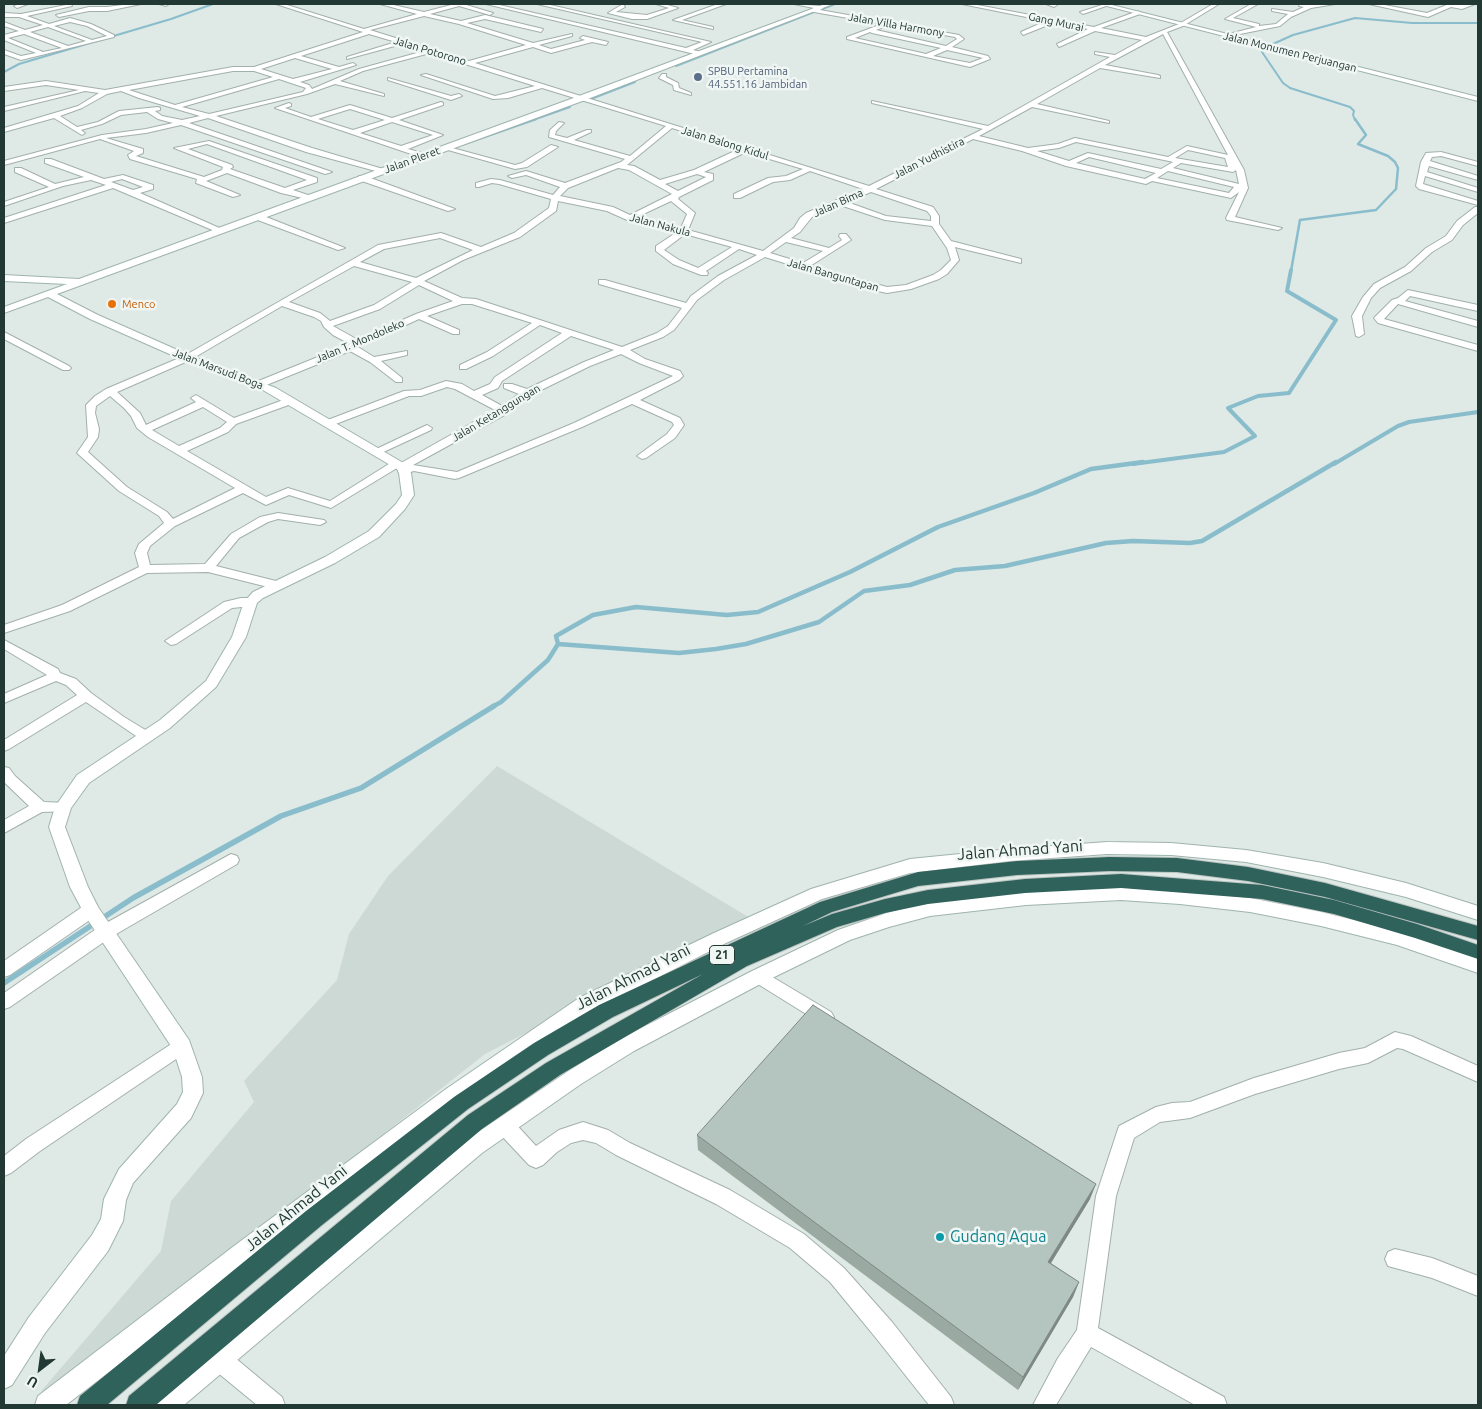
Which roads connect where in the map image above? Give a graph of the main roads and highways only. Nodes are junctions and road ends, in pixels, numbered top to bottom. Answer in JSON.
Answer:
{"nodes":[{"id":1,"x":1478,"y":933,"type":"edge"},
{"id":2,"x":1478,"y":952,"type":"edge"},
{"id":3,"x":89,"y":1405,"type":"edge"},
{"id":4,"x":138,"y":1405,"type":"edge"}],
"edges":[{"from":1,"to":3,"type":"highway","name":"Jalan Ahmad Yani","number":"21"},
{"from":2,"to":4,"type":"highway","number":"21"}]}
